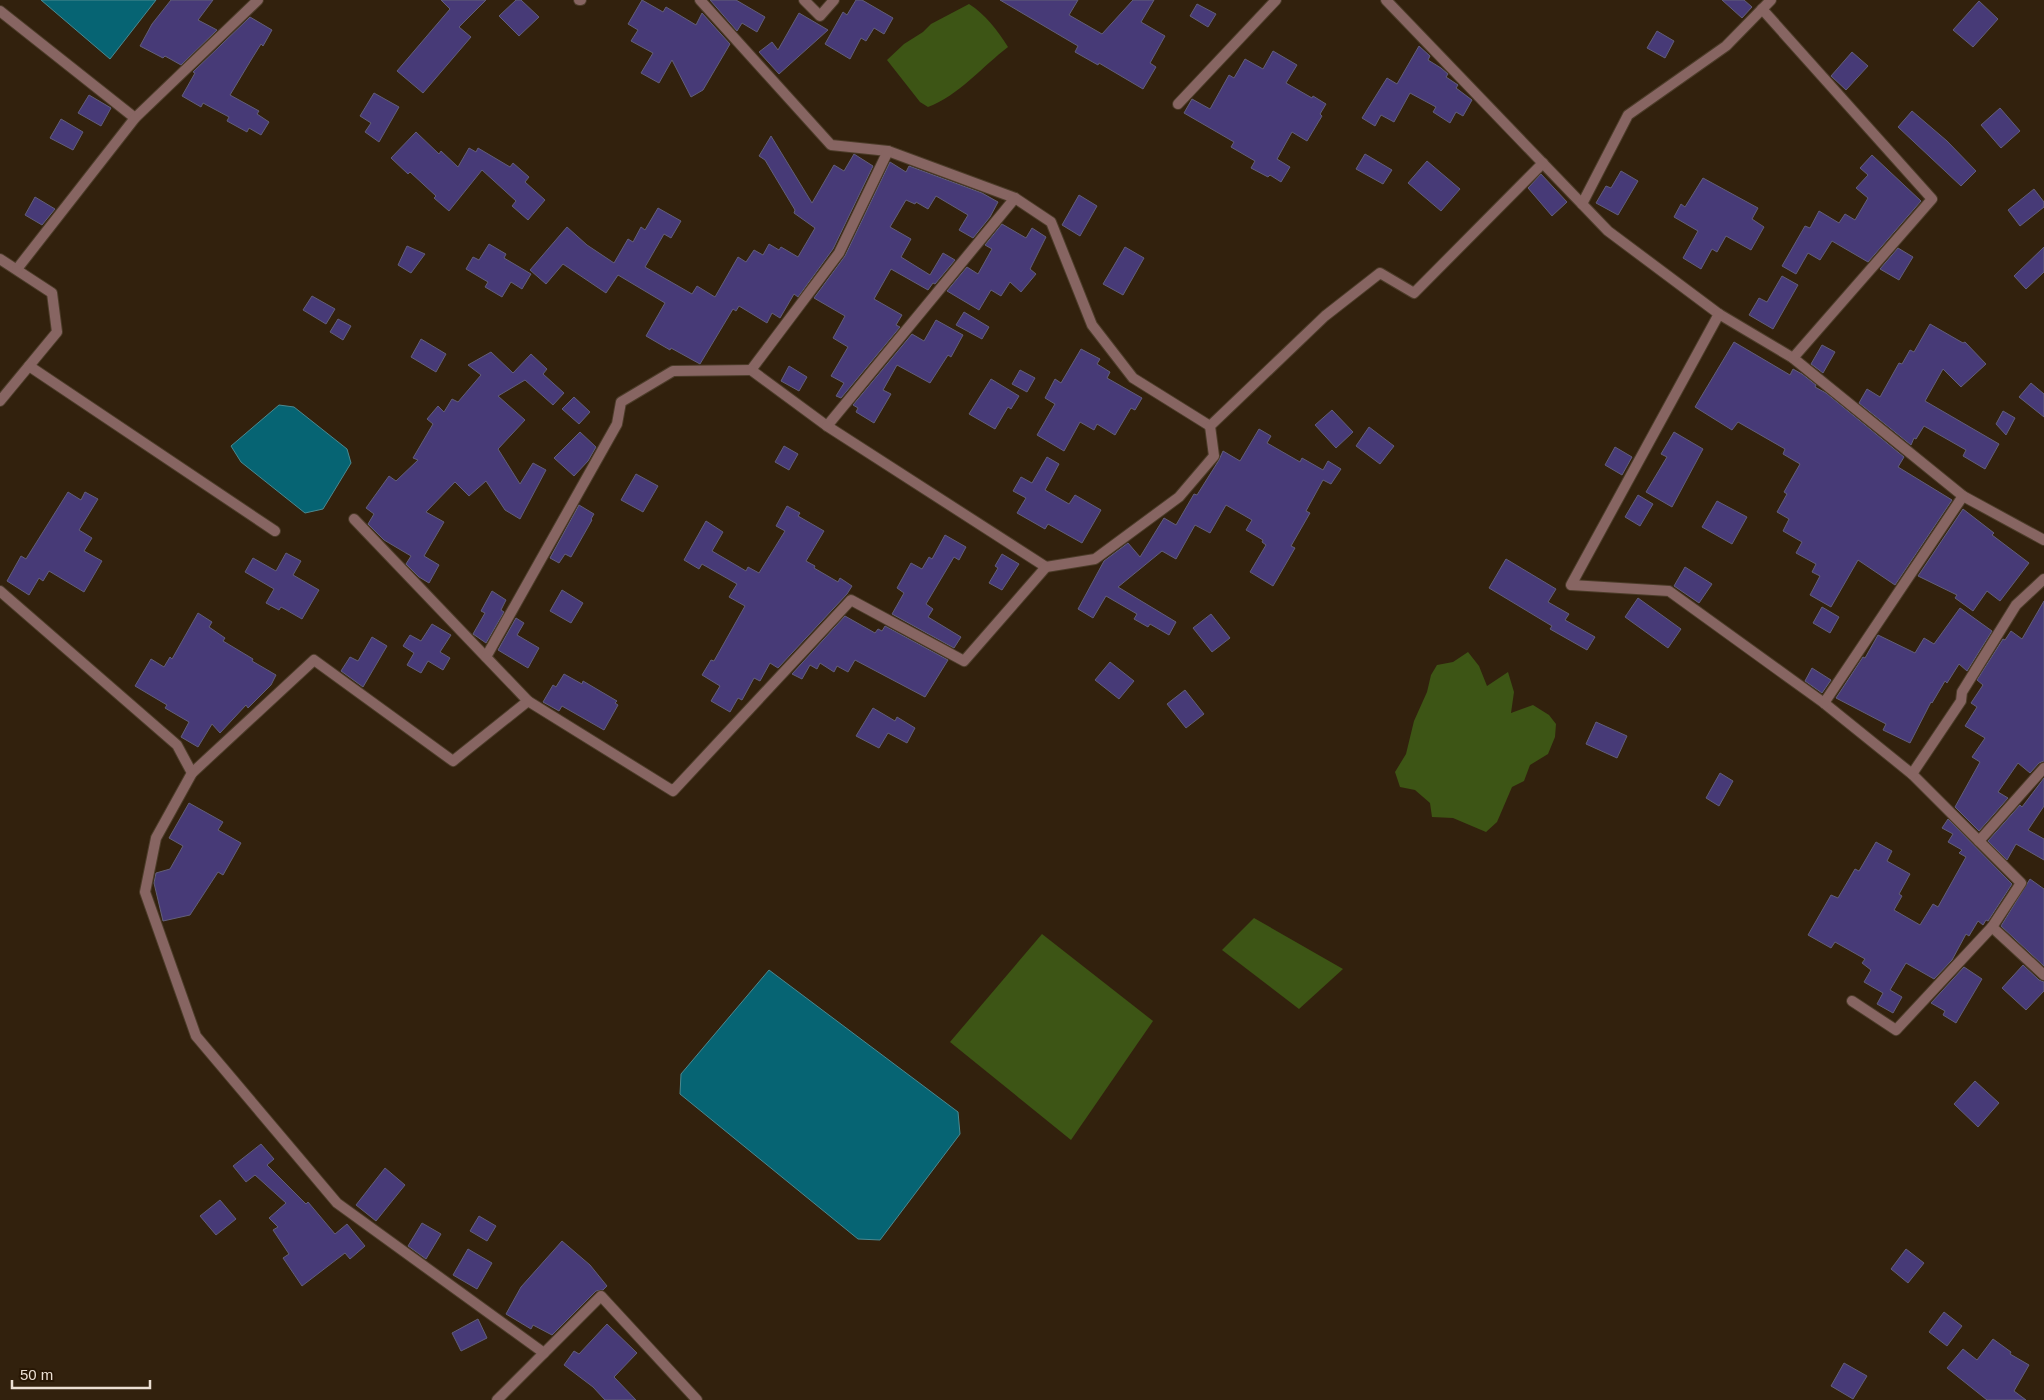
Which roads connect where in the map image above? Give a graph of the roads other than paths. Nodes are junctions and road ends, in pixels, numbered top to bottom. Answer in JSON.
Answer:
{"nodes":[{"id":1,"x":258,"y":0,"type":"edge"},
{"id":2,"x":700,"y":0,"type":"edge"},
{"id":3,"x":804,"y":0,"type":"edge"},
{"id":4,"x":834,"y":0,"type":"edge"},
{"id":5,"x":1276,"y":0,"type":"edge"},
{"id":6,"x":1386,"y":0,"type":"edge"},
{"id":7,"x":1772,"y":0,"type":"edge"},
{"id":8,"x":1762,"y":9,"type":"junction"},
{"id":9,"x":0,"y":11,"type":"edge"},
{"id":10,"x":1178,"y":104,"type":"dead end"},
{"id":11,"x":136,"y":118,"type":"junction"},
{"id":12,"x":888,"y":151,"type":"junction"},
{"id":13,"x":1543,"y":163,"type":"junction"},
{"id":14,"x":1015,"y":198,"type":"junction"},
{"id":15,"x":1582,"y":204,"type":"junction"},
{"id":16,"x":0,"y":258,"type":"edge"},
{"id":17,"x":18,"y":269,"type":"junction"},
{"id":18,"x":1719,"y":314,"type":"junction"},
{"id":19,"x":1793,"y":358,"type":"junction"},
{"id":20,"x":29,"y":366,"type":"junction"},
{"id":21,"x":751,"y":370,"type":"junction"},
{"id":22,"x":0,"y":402,"type":"edge"},
{"id":23,"x":826,"y":426,"type":"junction"},
{"id":24,"x":1210,"y":426,"type":"junction"},
{"id":25,"x":1962,"y":496,"type":"junction"},
{"id":26,"x":354,"y":519,"type":"dead end"},
{"id":27,"x":275,"y":531,"type":"dead end"},
{"id":28,"x":2044,"y":540,"type":"edge"},
{"id":29,"x":1046,"y":567,"type":"junction"},
{"id":30,"x":2044,"y":580,"type":"edge"},
{"id":31,"x":0,"y":591,"type":"edge"},
{"id":32,"x":486,"y":657,"type":"junction"},
{"id":33,"x":528,"y":700,"type":"junction"},
{"id":34,"x":1824,"y":704,"type":"junction"},
{"id":35,"x":2044,"y":768,"type":"edge"},
{"id":36,"x":192,"y":773,"type":"junction"},
{"id":37,"x":1912,"y":774,"type":"junction"},
{"id":38,"x":1979,"y":841,"type":"junction"},
{"id":39,"x":1992,"y":927,"type":"junction"},
{"id":40,"x":2044,"y":975,"type":"edge"},
{"id":41,"x":1852,"y":1001,"type":"dead end"},
{"id":42,"x":544,"y":1353,"type":"junction"},
{"id":43,"x":497,"y":1400,"type":"edge"},
{"id":44,"x":697,"y":1400,"type":"edge"}],
"edges":[{"from":1,"to":11,"type":"street"},
{"from":2,"to":12,"type":"street"},
{"from":3,"to":4,"type":"street"},
{"from":5,"to":10,"type":"street"},
{"from":6,"to":13,"type":"street"},
{"from":7,"to":8,"type":"street"},
{"from":8,"to":15,"type":"street"},
{"from":8,"to":19,"type":"street"},
{"from":9,"to":11,"type":"street"},
{"from":11,"to":17,"type":"street"},
{"from":12,"to":14,"type":"street"},
{"from":12,"to":21,"type":"street"},
{"from":13,"to":15,"type":"street"},
{"from":13,"to":24,"type":"street"},
{"from":14,"to":23,"type":"street"},
{"from":14,"to":24,"type":"street"},
{"from":15,"to":18,"type":"street"},
{"from":16,"to":17,"type":"street"},
{"from":17,"to":20,"type":"street"},
{"from":18,"to":19,"type":"street"},
{"from":18,"to":34,"type":"street"},
{"from":19,"to":25,"type":"street"},
{"from":20,"to":22,"type":"street"},
{"from":20,"to":27,"type":"street"},
{"from":21,"to":23,"type":"street"},
{"from":21,"to":32,"type":"street"},
{"from":23,"to":29,"type":"street"},
{"from":24,"to":29,"type":"street"},
{"from":25,"to":28,"type":"street"},
{"from":25,"to":34,"type":"street"},
{"from":26,"to":32,"type":"street"},
{"from":29,"to":33,"type":"street"},
{"from":30,"to":37,"type":"street"},
{"from":31,"to":36,"type":"street"},
{"from":32,"to":33,"type":"street"},
{"from":33,"to":36,"type":"street"},
{"from":34,"to":37,"type":"street"},
{"from":35,"to":38,"type":"street"},
{"from":36,"to":42,"type":"street"},
{"from":37,"to":38,"type":"street"},
{"from":38,"to":39,"type":"street"},
{"from":39,"to":40,"type":"street"},
{"from":39,"to":41,"type":"street"},
{"from":42,"to":43,"type":"street"},
{"from":42,"to":44,"type":"street"}]}
